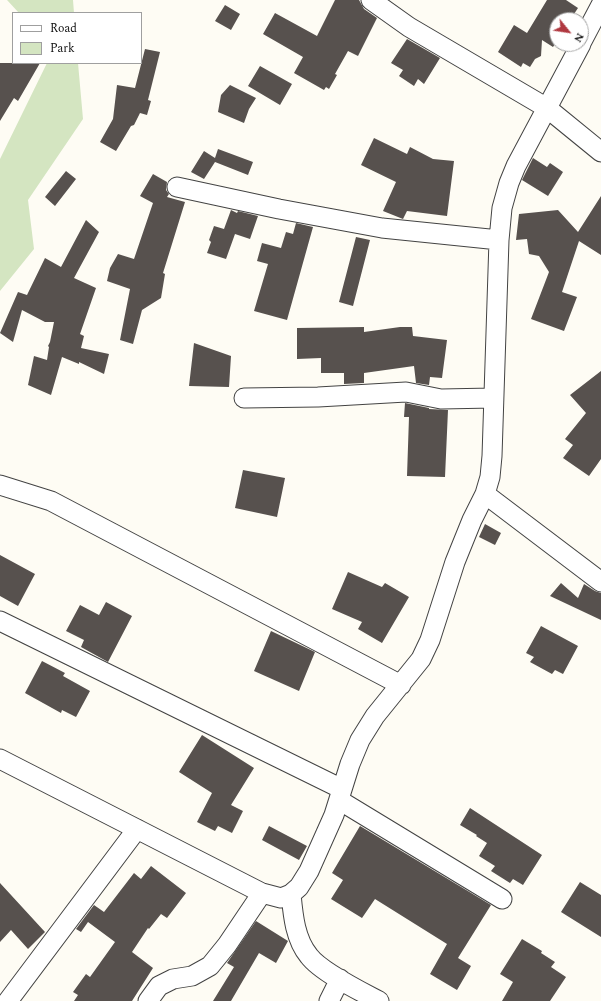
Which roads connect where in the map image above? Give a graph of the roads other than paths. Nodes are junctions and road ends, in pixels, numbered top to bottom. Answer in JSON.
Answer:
{"nodes":[{"id":1,"x":371,"y":0,"type":"edge"},
{"id":2,"x":601,"y":5,"type":"edge"},
{"id":3,"x":589,"y":28,"type":"edge"},
{"id":4,"x":577,"y":52,"type":"edge"},
{"id":5,"x":547,"y":108,"type":"junction"},
{"id":6,"x":601,"y":152,"type":"edge"},
{"id":7,"x":177,"y":187,"type":"dead end"},
{"id":8,"x":499,"y":240,"type":"junction"},
{"id":9,"x":244,"y":398,"type":"dead end"},
{"id":10,"x":493,"y":398,"type":"junction"},
{"id":11,"x":0,"y":485,"type":"edge"},
{"id":12,"x":485,"y":494,"type":"junction"},
{"id":13,"x":598,"y":574,"type":"edge"},
{"id":14,"x":0,"y":621,"type":"edge"},
{"id":15,"x":401,"y":685,"type":"junction"},
{"id":16,"x":0,"y":759,"type":"edge"},
{"id":17,"x":341,"y":794,"type":"junction"},
{"id":18,"x":137,"y":829,"type":"junction"},
{"id":19,"x":262,"y":893,"type":"junction"},
{"id":20,"x":291,"y":894,"type":"junction"},
{"id":21,"x":502,"y":899,"type":"dead end"},
{"id":22,"x":340,"y":979,"type":"junction"},
{"id":23,"x":8,"y":1001,"type":"edge"},
{"id":24,"x":148,"y":1001,"type":"edge"},
{"id":25,"x":329,"y":1001,"type":"edge"},
{"id":26,"x":379,"y":1001,"type":"edge"}],
"edges":[{"from":1,"to":5,"type":"street"},
{"from":2,"to":3,"type":"street"},
{"from":4,"to":5,"type":"street"},
{"from":5,"to":6,"type":"street"},
{"from":5,"to":8,"type":"street"},
{"from":7,"to":8,"type":"street"},
{"from":8,"to":10,"type":"street"},
{"from":9,"to":10,"type":"street"},
{"from":10,"to":12,"type":"street"},
{"from":11,"to":15,"type":"street"},
{"from":12,"to":13,"type":"street"},
{"from":12,"to":15,"type":"street"},
{"from":14,"to":17,"type":"street"},
{"from":15,"to":17,"type":"street"},
{"from":16,"to":18,"type":"street"},
{"from":17,"to":20,"type":"street"},
{"from":17,"to":21,"type":"street"},
{"from":18,"to":19,"type":"street"},
{"from":18,"to":23,"type":"street"},
{"from":19,"to":20,"type":"street"},
{"from":19,"to":24,"type":"street"},
{"from":20,"to":22,"type":"street"},
{"from":22,"to":25,"type":"street"},
{"from":22,"to":26,"type":"street"}]}
